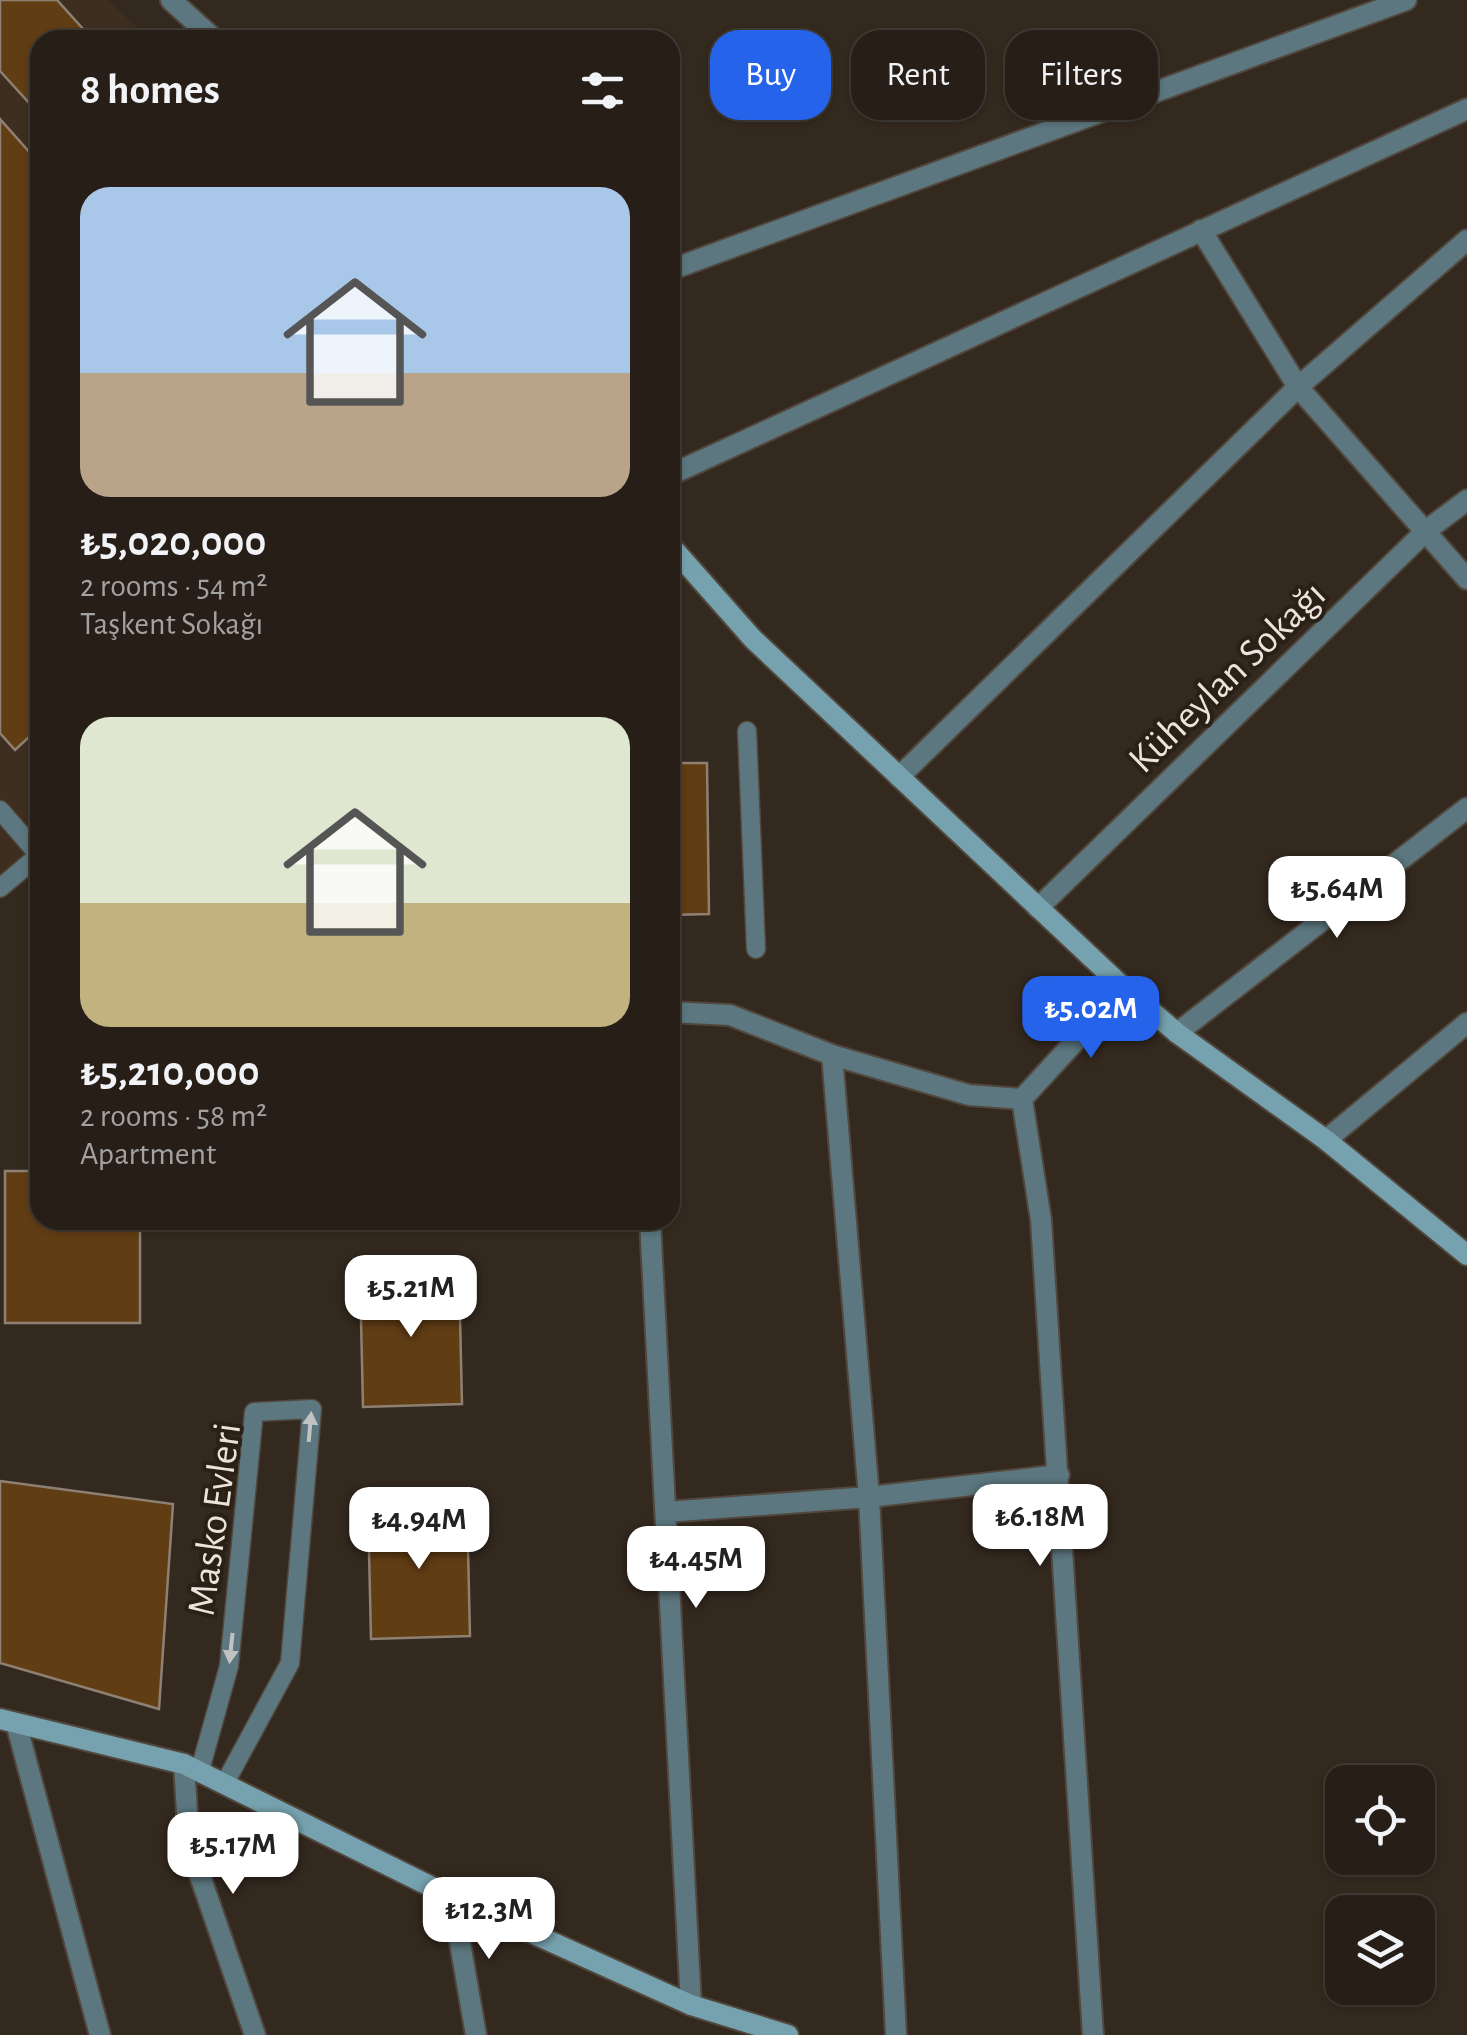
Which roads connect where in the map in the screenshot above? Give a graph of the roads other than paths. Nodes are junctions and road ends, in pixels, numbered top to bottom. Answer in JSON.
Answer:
{"nodes":[{"id":1,"x":172,"y":0,"type":"edge"},
{"id":2,"x":1406,"y":0,"type":"edge"},
{"id":3,"x":204,"y":30,"type":"edge"},
{"id":4,"x":1467,"y":110,"type":"edge"},
{"id":5,"x":1201,"y":230,"type":"junction"},
{"id":6,"x":1467,"y":240,"type":"edge"},
{"id":7,"x":680,"y":266,"type":"edge"},
{"id":8,"x":1298,"y":387,"type":"junction"},
{"id":9,"x":680,"y":470,"type":"edge"},
{"id":10,"x":1467,"y":500,"type":"edge"},
{"id":11,"x":1428,"y":530,"type":"junction"},
{"id":12,"x":680,"y":557,"type":"edge"},
{"id":13,"x":1467,"y":579,"type":"edge"},
{"id":14,"x":747,"y":731,"type":"dead end"},
{"id":15,"x":899,"y":777,"type":"junction"},
{"id":16,"x":1467,"y":808,"type":"edge"},
{"id":17,"x":0,"y":810,"type":"edge"},
{"id":18,"x":30,"y":845,"type":"edge"},
{"id":19,"x":30,"y":863,"type":"edge"},
{"id":20,"x":0,"y":888,"type":"edge"},
{"id":21,"x":1038,"y":908,"type":"junction"},
{"id":22,"x":756,"y":949,"type":"dead end"},
{"id":23,"x":1124,"y":988,"type":"junction"},
{"id":24,"x":680,"y":1012,"type":"edge"},
{"id":25,"x":1467,"y":1023,"type":"edge"},
{"id":26,"x":1176,"y":1034,"type":"junction"},
{"id":27,"x":832,"y":1054,"type":"junction"},
{"id":28,"x":1022,"y":1100,"type":"junction"},
{"id":29,"x":1326,"y":1140,"type":"junction"},
{"id":30,"x":651,"y":1230,"type":"edge"},
{"id":31,"x":1463,"y":1246,"type":"edge"},
{"id":32,"x":1059,"y":1475,"type":"junction"},
{"id":33,"x":869,"y":1497,"type":"junction"},
{"id":34,"x":666,"y":1512,"type":"junction"},
{"id":35,"x":8,"y":1721,"type":"edge"},
{"id":36,"x":192,"y":1767,"type":"junction"},
{"id":37,"x":226,"y":1781,"type":"junction"},
{"id":38,"x":452,"y":1897,"type":"junction"},
{"id":39,"x":691,"y":2005,"type":"junction"},
{"id":40,"x":100,"y":2035,"type":"edge"},
{"id":41,"x":255,"y":2035,"type":"edge"},
{"id":42,"x":476,"y":2035,"type":"edge"},
{"id":43,"x":788,"y":2035,"type":"edge"},
{"id":44,"x":896,"y":2035,"type":"edge"},
{"id":45,"x":1093,"y":2035,"type":"edge"}],
"edges":[{"from":1,"to":3,"type":"street"},
{"from":2,"to":7,"type":"street"},
{"from":4,"to":5,"type":"street"},
{"from":5,"to":8,"type":"street"},
{"from":5,"to":9,"type":"street"},
{"from":6,"to":8,"type":"street"},
{"from":8,"to":11,"type":"street"},
{"from":8,"to":15,"type":"street"},
{"from":10,"to":11,"type":"street","name":"Küheylan Sokağı"},
{"from":11,"to":13,"type":"street"},
{"from":11,"to":21,"type":"street","name":"Küheylan Sokağı"},
{"from":12,"to":15,"type":"street"},
{"from":14,"to":22,"type":"lane"},
{"from":15,"to":21,"type":"street"},
{"from":16,"to":26,"type":"street"},
{"from":17,"to":18,"type":"lane"},
{"from":19,"to":20,"type":"lane"},
{"from":21,"to":23,"type":"street"},
{"from":23,"to":26,"type":"street"},
{"from":23,"to":28,"type":"street"},
{"from":24,"to":27,"type":"street"},
{"from":25,"to":29,"type":"street"},
{"from":26,"to":29,"type":"street"},
{"from":27,"to":28,"type":"street"},
{"from":27,"to":33,"type":"street"},
{"from":28,"to":32,"type":"street"},
{"from":29,"to":31,"type":"street"},
{"from":30,"to":34,"type":"street"},
{"from":32,"to":33,"type":"street"},
{"from":32,"to":45,"type":"street"},
{"from":33,"to":34,"type":"street"},
{"from":33,"to":44,"type":"street"},
{"from":34,"to":39,"type":"street"},
{"from":35,"to":36,"type":"street"},
{"from":35,"to":40,"type":"street"},
{"from":36,"to":37,"type":"street"},
{"from":37,"to":36,"type":"lane","name":"Masko Evleri","one_way":true},
{"from":36,"to":41,"type":"street"},
{"from":37,"to":38,"type":"street"},
{"from":38,"to":39,"type":"street"},
{"from":38,"to":42,"type":"street"},
{"from":39,"to":43,"type":"street"}]}
